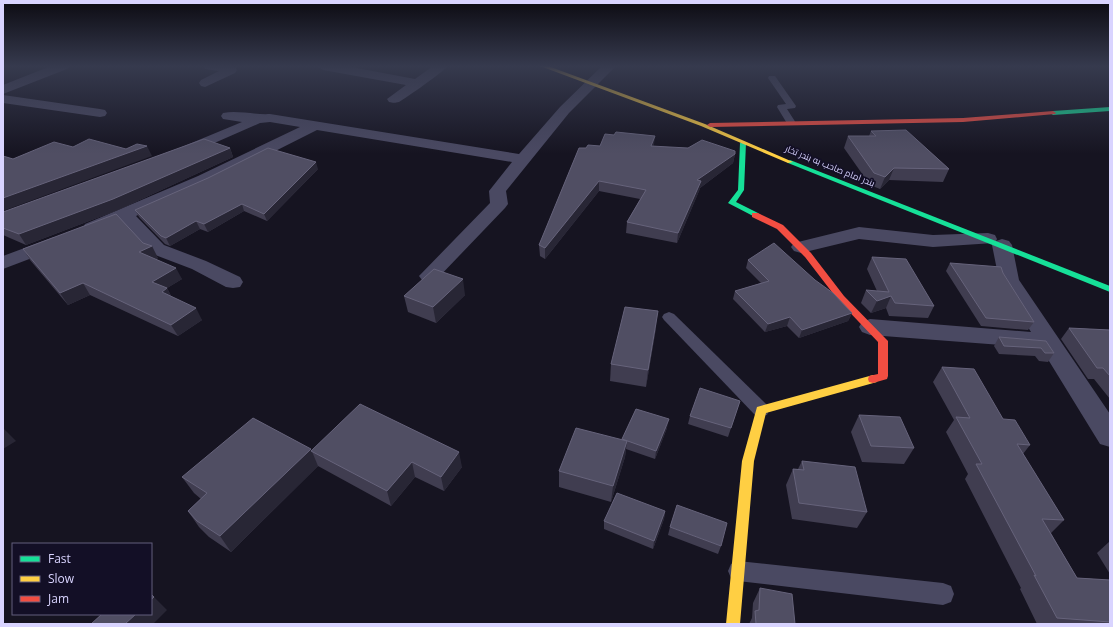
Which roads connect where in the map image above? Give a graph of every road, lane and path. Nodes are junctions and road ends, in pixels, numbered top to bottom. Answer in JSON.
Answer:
{"nodes":[{"id":1,"x":400,"y":95,"type":"edge"},
{"id":2,"x":579,"y":95,"type":"edge"},
{"id":3,"x":617,"y":95,"type":"edge"},
{"id":4,"x":784,"y":95,"type":"edge"},
{"id":5,"x":3,"y":99,"type":"edge"},
{"id":6,"x":394,"y":99,"type":"dead end"},
{"id":7,"x":1110,"y":109,"type":"edge"},
{"id":8,"x":100,"y":113,"type":"dead end"},
{"id":9,"x":228,"y":116,"type":"dead end"},
{"id":10,"x":257,"y":119,"type":"junction"},
{"id":11,"x":791,"y":123,"type":"junction"},
{"id":12,"x":703,"y":125,"type":"junction"},
{"id":13,"x":314,"y":126,"type":"junction"},
{"id":14,"x":743,"y":143,"type":"junction"},
{"id":15,"x":170,"y":156,"type":"edge"},
{"id":16,"x":522,"y":159,"type":"junction"},
{"id":17,"x":125,"y":215,"type":"junction"},
{"id":18,"x":995,"y":242,"type":"junction"},
{"id":19,"x":800,"y":247,"type":"junction"},
{"id":20,"x":3,"y":263,"type":"edge"},
{"id":21,"x":429,"y":276,"type":"edge"},
{"id":22,"x":233,"y":282,"type":"dead end"},
{"id":23,"x":1110,"y":289,"type":"edge"},
{"id":24,"x":669,"y":317,"type":"dead end"},
{"id":25,"x":870,"y":327,"type":"junction"},
{"id":26,"x":1048,"y":341,"type":"junction"},
{"id":27,"x":761,"y":410,"type":"junction"},
{"id":28,"x":1110,"y":436,"type":"edge"},
{"id":29,"x":738,"y":571,"type":"junction"},
{"id":30,"x":943,"y":594,"type":"dead end"},
{"id":31,"x":733,"y":624,"type":"edge"}],
"edges":[{"from":1,"to":6,"type":"street"},
{"from":2,"to":16,"type":"street"},
{"from":3,"to":12,"type":"street","name":"بندر امام صاحب به بندر تخار"},
{"from":4,"to":11,"type":"lane"},
{"from":5,"to":8,"type":"street"},
{"from":7,"to":11,"type":"street"},
{"from":9,"to":10,"type":"street"},
{"from":10,"to":13,"type":"street"},
{"from":10,"to":15,"type":"street"},
{"from":11,"to":12,"type":"street"},
{"from":12,"to":14,"type":"street","name":"بندر امام صاحب به بندر تخار"},
{"from":13,"to":16,"type":"street"},
{"from":13,"to":17,"type":"street"},
{"from":14,"to":18,"type":"street","name":"بندر امام صاحب به بندر تخار"},
{"from":14,"to":19,"type":"street"},
{"from":16,"to":21,"type":"street"},
{"from":17,"to":20,"type":"street"},
{"from":17,"to":22,"type":"street"},
{"from":18,"to":19,"type":"street"},
{"from":18,"to":23,"type":"street","name":"بندر امام صاحب به بندر تخار"},
{"from":18,"to":26,"type":"street"},
{"from":19,"to":25,"type":"street"},
{"from":24,"to":27,"type":"lane"},
{"from":25,"to":26,"type":"street"},
{"from":25,"to":27,"type":"street"},
{"from":26,"to":28,"type":"street"},
{"from":27,"to":29,"type":"street"},
{"from":29,"to":30,"type":"lane"},
{"from":29,"to":31,"type":"street"}]}
